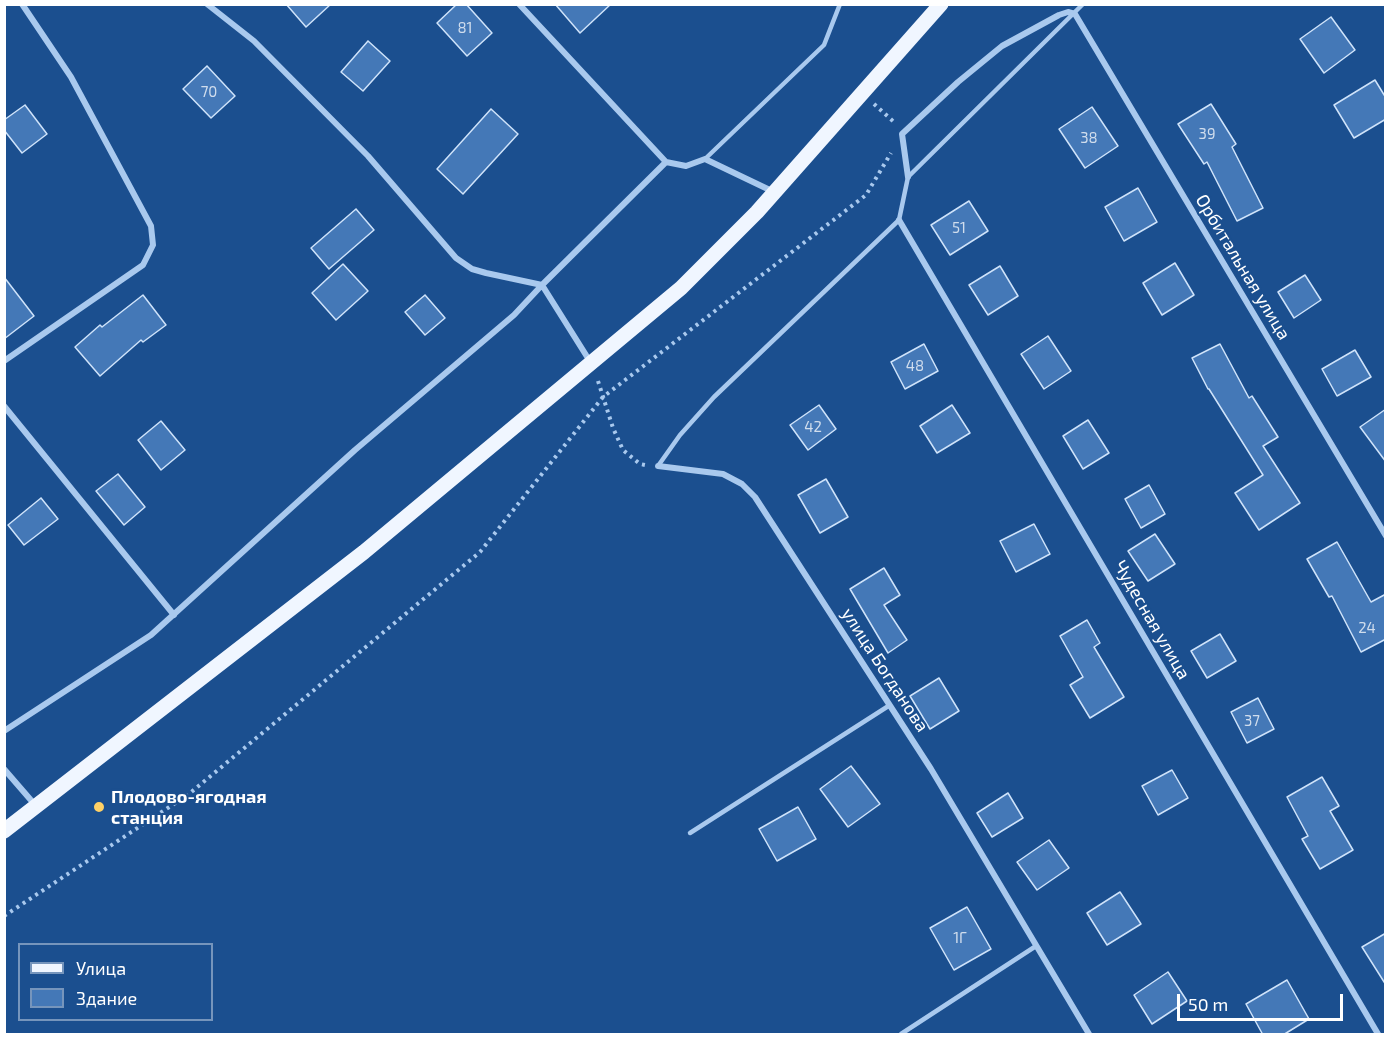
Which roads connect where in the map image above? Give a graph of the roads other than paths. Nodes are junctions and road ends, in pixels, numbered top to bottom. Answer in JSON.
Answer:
{"nodes":[{"id":1,"x":22,"y":4,"type":"edge"},
{"id":2,"x":207,"y":4,"type":"edge"},
{"id":3,"x":519,"y":4,"type":"edge"},
{"id":4,"x":840,"y":4,"type":"edge"},
{"id":5,"x":942,"y":4,"type":"edge"},
{"id":6,"x":1083,"y":4,"type":"edge"},
{"id":7,"x":1075,"y":14,"type":"junction"},
{"id":8,"x":705,"y":159,"type":"junction"},
{"id":9,"x":666,"y":162,"type":"junction"},
{"id":10,"x":908,"y":177,"type":"junction"},
{"id":11,"x":774,"y":192,"type":"junction"},
{"id":12,"x":899,"y":220,"type":"junction"},
{"id":13,"x":542,"y":285,"type":"junction"},
{"id":14,"x":4,"y":361,"type":"edge"},
{"id":15,"x":592,"y":364,"type":"junction"},
{"id":16,"x":4,"y":406,"type":"edge"},
{"id":17,"x":658,"y":466,"type":"joint"},
{"id":18,"x":1386,"y":536,"type":"edge"},
{"id":19,"x":174,"y":615,"type":"junction"},
{"id":20,"x":890,"y":705,"type":"junction"},
{"id":21,"x":4,"y":731,"type":"edge"},
{"id":22,"x":4,"y":769,"type":"edge"},
{"id":23,"x":37,"y":806,"type":"junction"},
{"id":24,"x":4,"y":831,"type":"edge"},
{"id":25,"x":690,"y":833,"type":"dead end"},
{"id":26,"x":1036,"y":946,"type":"junction"},
{"id":27,"x":901,"y":1035,"type":"edge"},
{"id":28,"x":1089,"y":1035,"type":"edge"},
{"id":29,"x":1378,"y":1035,"type":"edge"}],
"edges":[{"from":1,"to":14,"type":"street"},
{"from":2,"to":13,"type":"street"},
{"from":3,"to":9,"type":"street"},
{"from":4,"to":8,"type":"lane"},
{"from":5,"to":11,"type":"main road"},
{"from":6,"to":7,"type":"lane"},
{"from":7,"to":10,"type":"lane"},
{"from":7,"to":10,"type":"street"},
{"from":7,"to":18,"type":"street","name":"Орбитальная улица"},
{"from":8,"to":9,"type":"street"},
{"from":8,"to":11,"type":"street"},
{"from":9,"to":13,"type":"street"},
{"from":10,"to":12,"type":"lane"},
{"from":11,"to":15,"type":"main road"},
{"from":12,"to":17,"type":"lane"},
{"from":12,"to":29,"type":"street","name":"Чудесная улица"},
{"from":13,"to":15,"type":"street"},
{"from":13,"to":19,"type":"street"},
{"from":15,"to":23,"type":"main road"},
{"from":16,"to":19,"type":"street"},
{"from":17,"to":20,"type":"street","name":"улица Богданова"},
{"from":19,"to":21,"type":"street"},
{"from":20,"to":25,"type":"lane"},
{"from":20,"to":26,"type":"street","name":"улица Богданова"},
{"from":22,"to":23,"type":"street"},
{"from":23,"to":24,"type":"main road"},
{"from":26,"to":27,"type":"lane"},
{"from":26,"to":28,"type":"street","name":"улица Богданова"}]}
